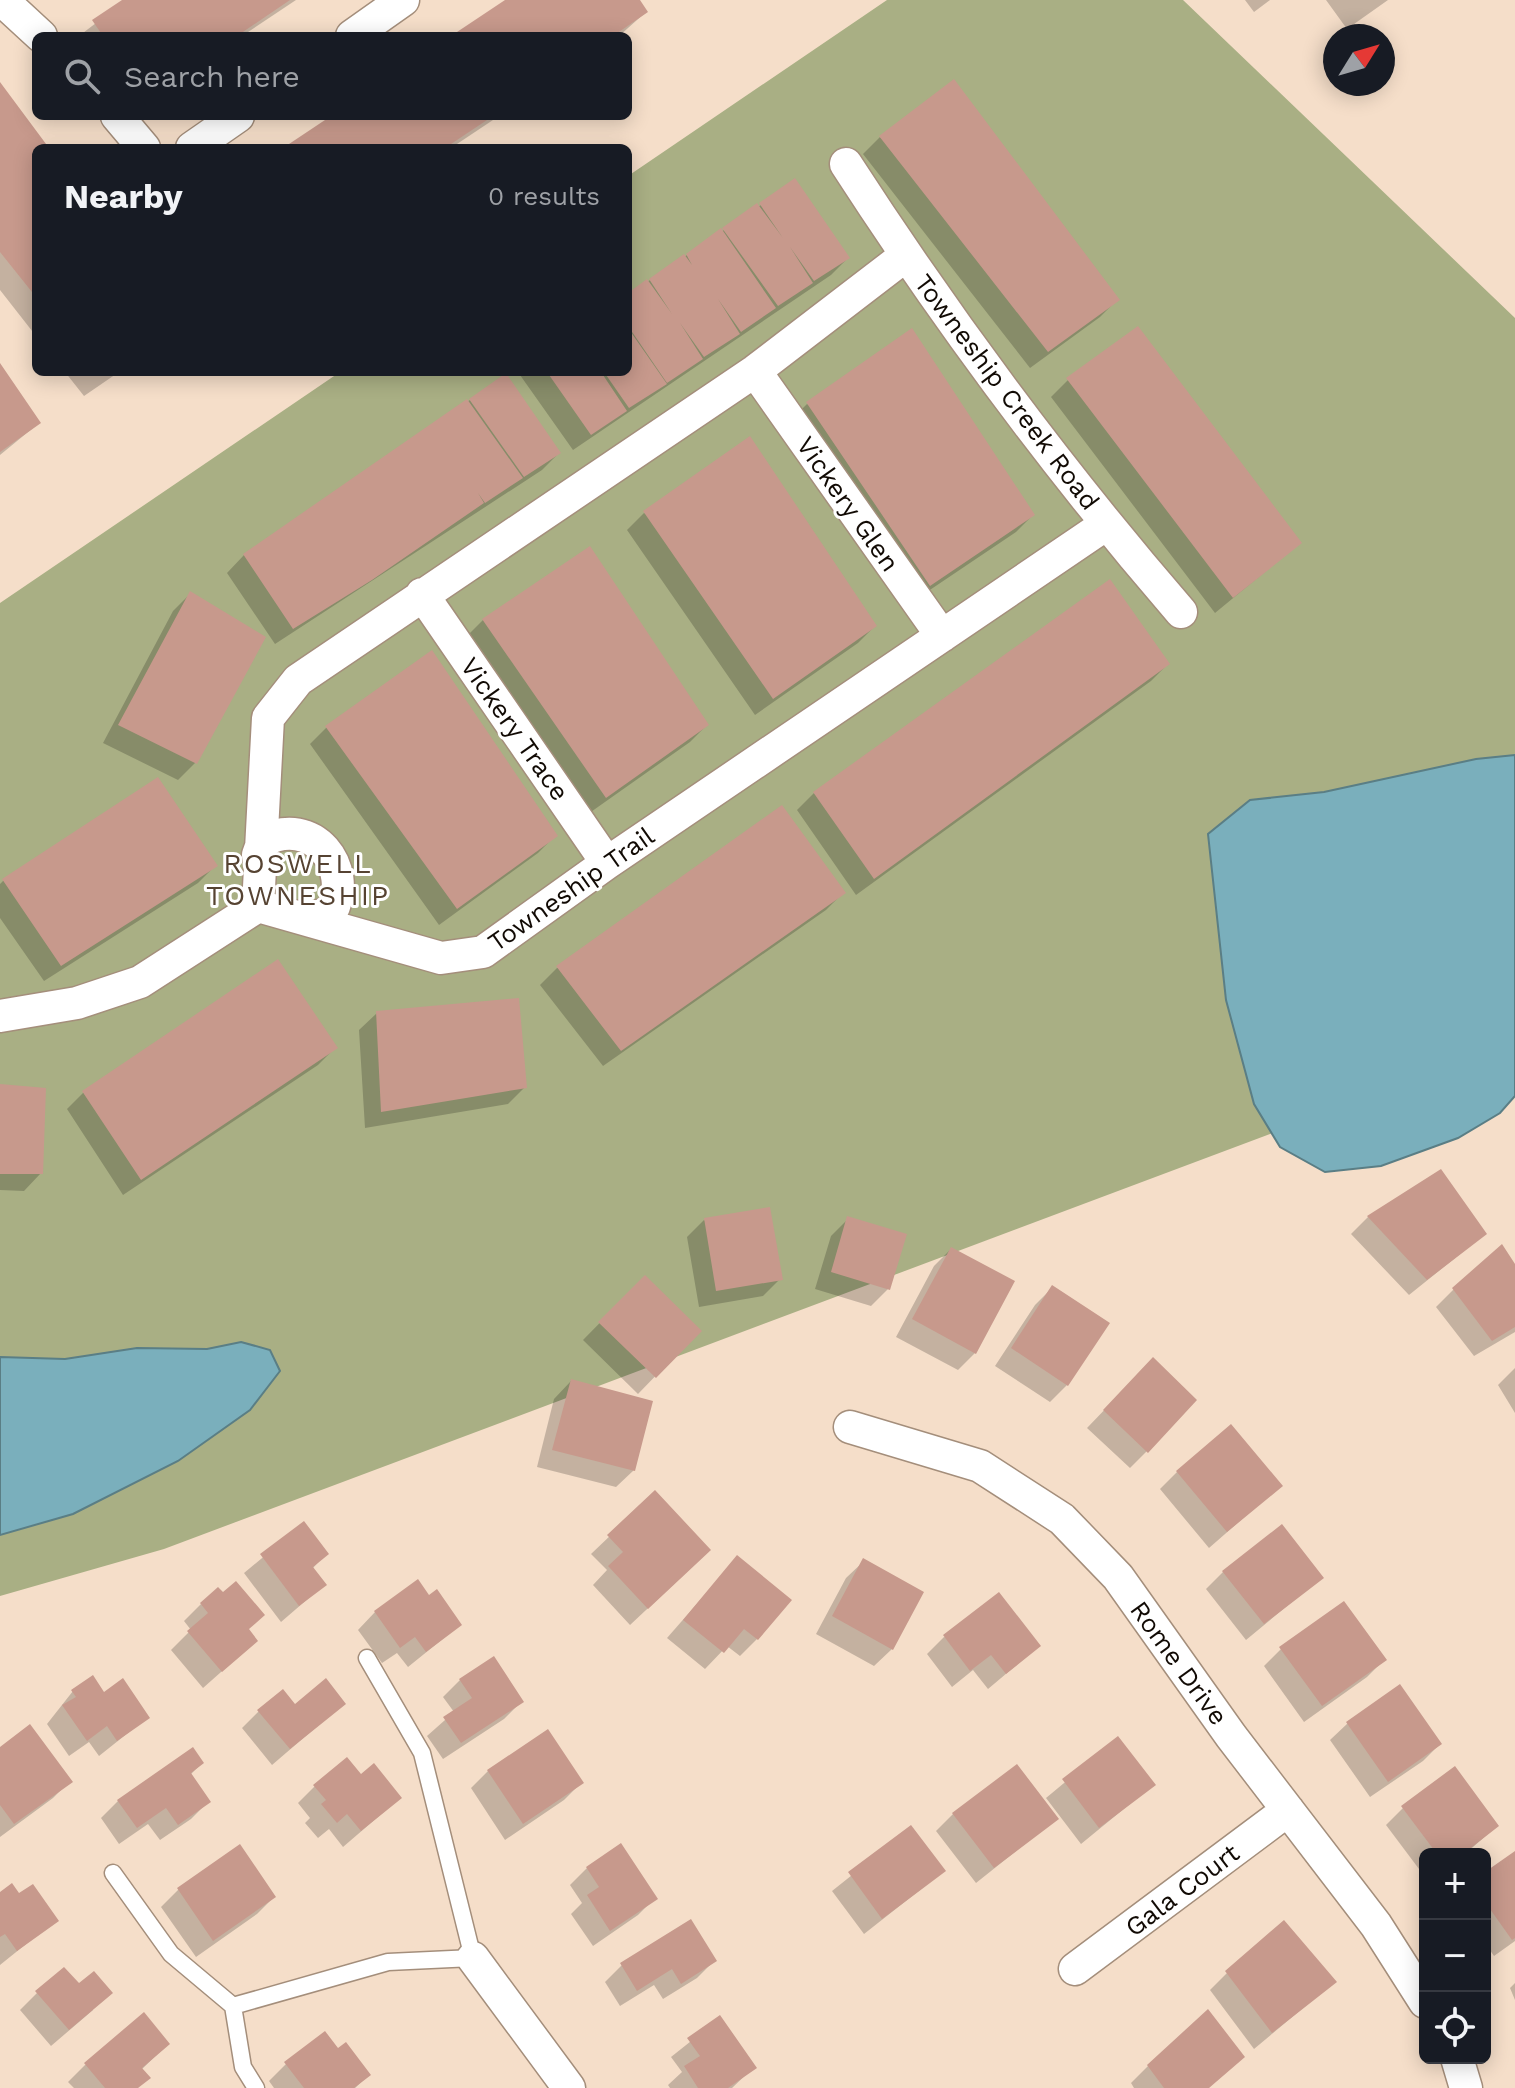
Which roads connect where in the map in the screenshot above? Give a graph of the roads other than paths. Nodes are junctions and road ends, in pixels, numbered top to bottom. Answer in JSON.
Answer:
{"nodes":[{"id":1,"x":2,"y":0,"type":"edge"},
{"id":2,"x":403,"y":0,"type":"edge"},
{"id":3,"x":37,"y":32,"type":"edge"},
{"id":4,"x":358,"y":32,"type":"edge"},
{"id":5,"x":120,"y":120,"type":"edge"},
{"id":6,"x":232,"y":120,"type":"edge"},
{"id":7,"x":141,"y":144,"type":"edge"},
{"id":8,"x":198,"y":144,"type":"edge"},
{"id":9,"x":846,"y":164,"type":"dead end"},
{"id":10,"x":905,"y":256,"type":"junction"},
{"id":11,"x":755,"y":371,"type":"junction"},
{"id":12,"x":1105,"y":525,"type":"junction"},
{"id":13,"x":422,"y":594,"type":"junction"},
{"id":14,"x":1181,"y":612,"type":"dead end"},
{"id":15,"x":942,"y":636,"type":"junction"},
{"id":16,"x":258,"y":855,"type":"junction"},
{"id":17,"x":607,"y":863,"type":"junction"},
{"id":18,"x":258,"y":906,"type":"junction"},
{"id":19,"x":309,"y":918,"type":"junction"},
{"id":20,"x":0,"y":1016,"type":"edge"},
{"id":21,"x":850,"y":1427,"type":"dead end"},
{"id":22,"x":367,"y":1658,"type":"dead end"},
{"id":23,"x":1288,"y":1810,"type":"junction"},
{"id":24,"x":113,"y":1873,"type":"dead end"},
{"id":25,"x":473,"y":1958,"type":"junction"},
{"id":26,"x":1075,"y":1969,"type":"dead end"},
{"id":27,"x":1419,"y":1993,"type":"edge"},
{"id":28,"x":233,"y":2006,"type":"junction"},
{"id":29,"x":1459,"y":2064,"type":"edge"},
{"id":30,"x":256,"y":2088,"type":"edge"},
{"id":31,"x":569,"y":2088,"type":"edge"},
{"id":32,"x":1466,"y":2088,"type":"edge"}],
"edges":[{"from":1,"to":3,"type":"street"},
{"from":2,"to":4,"type":"street"},
{"from":5,"to":7,"type":"street"},
{"from":6,"to":8,"type":"street"},
{"from":9,"to":10,"type":"street","name":"Towneship Creek Road"},
{"from":10,"to":11,"type":"street"},
{"from":10,"to":12,"type":"street","name":"Towneship Creek Road"},
{"from":11,"to":13,"type":"street"},
{"from":11,"to":15,"type":"street","name":"Vickery Glen"},
{"from":12,"to":14,"type":"street","name":"Towneship Creek Road"},
{"from":12,"to":15,"type":"street","name":"Towneship Trail"},
{"from":13,"to":16,"type":"street"},
{"from":13,"to":17,"type":"street","name":"Vickery Trace"},
{"from":15,"to":17,"type":"street","name":"Towneship Trail"},
{"from":16,"to":18,"type":"street"},
{"from":16,"to":19,"type":"street"},
{"from":17,"to":19,"type":"street","name":"Towneship Trail"},
{"from":18,"to":19,"type":"street","name":"Towneship Trail"},
{"from":18,"to":20,"type":"street"},
{"from":21,"to":23,"type":"street","name":"Rome Drive"},
{"from":22,"to":25,"type":"lane"},
{"from":23,"to":26,"type":"street","name":"Gala Court"},
{"from":23,"to":27,"type":"street","name":"Rome Drive"},
{"from":24,"to":28,"type":"lane"},
{"from":25,"to":28,"type":"lane"},
{"from":25,"to":31,"type":"street"},
{"from":28,"to":30,"type":"lane"},
{"from":29,"to":32,"type":"street"}]}
